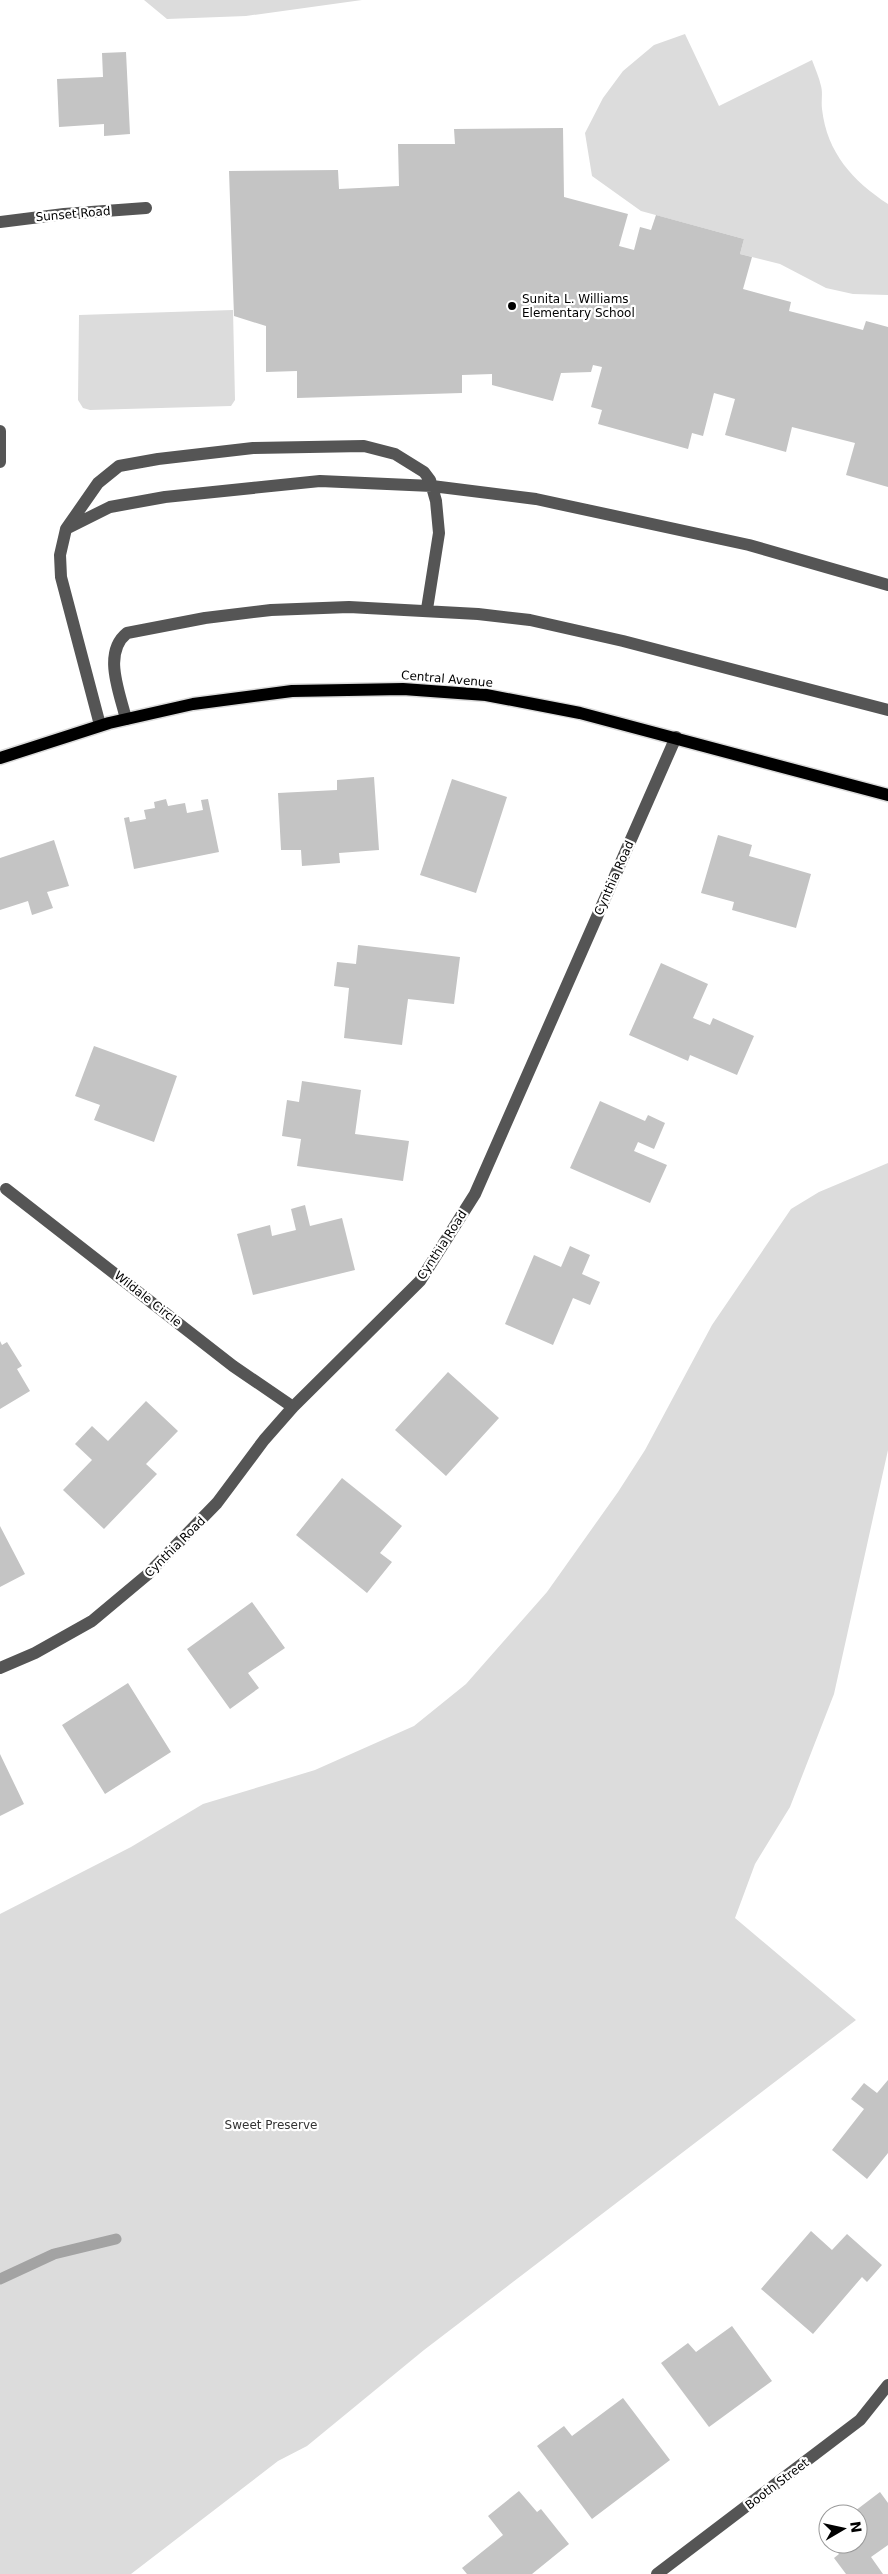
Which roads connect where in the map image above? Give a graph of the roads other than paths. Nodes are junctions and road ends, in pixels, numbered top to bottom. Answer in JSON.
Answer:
{"nodes":[{"id":1,"x":146,"y":208,"type":"dead end"},
{"id":2,"x":0,"y":222,"type":"edge"},
{"id":3,"x":0,"y":431,"type":"edge"},
{"id":4,"x":0,"y":462,"type":"edge"},
{"id":5,"x":432,"y":486,"type":"junction"},
{"id":6,"x":66,"y":529,"type":"junction"},
{"id":7,"x":888,"y":584,"type":"edge"},
{"id":8,"x":427,"y":609,"type":"junction"},
{"id":9,"x":888,"y":710,"type":"edge"},
{"id":10,"x":126,"y":719,"type":"junction"},
{"id":11,"x":100,"y":725,"type":"junction"},
{"id":12,"x":676,"y":737,"type":"junction"},
{"id":13,"x":0,"y":757,"type":"edge"},
{"id":14,"x":888,"y":794,"type":"edge"},
{"id":15,"x":6,"y":1188,"type":"dead end"},
{"id":16,"x":293,"y":1408,"type":"junction"},
{"id":17,"x":0,"y":1668,"type":"edge"},
{"id":18,"x":888,"y":2385,"type":"edge"},
{"id":19,"x":657,"y":2574,"type":"edge"}],
"edges":[{"from":1,"to":2,"type":"street","name":"Sunset Road"},
{"from":3,"to":4,"type":"street"},
{"from":5,"to":6,"type":"street"},
{"from":5,"to":6,"type":"street"},
{"from":5,"to":7,"type":"street"},
{"from":5,"to":8,"type":"street"},
{"from":6,"to":11,"type":"street"},
{"from":8,"to":9,"type":"street"},
{"from":8,"to":10,"type":"street"},
{"from":10,"to":11,"type":"main road","name":"Central Avenue"},
{"from":10,"to":12,"type":"main road","name":"Central Avenue"},
{"from":11,"to":13,"type":"main road","name":"Central Avenue"},
{"from":12,"to":14,"type":"main road","name":"Central Avenue"},
{"from":12,"to":16,"type":"street","name":"Cynthia Road"},
{"from":15,"to":16,"type":"street","name":"Wildale Circle"},
{"from":16,"to":17,"type":"street","name":"Cynthia Road"},
{"from":18,"to":19,"type":"street","name":"Booth Street"}]}
